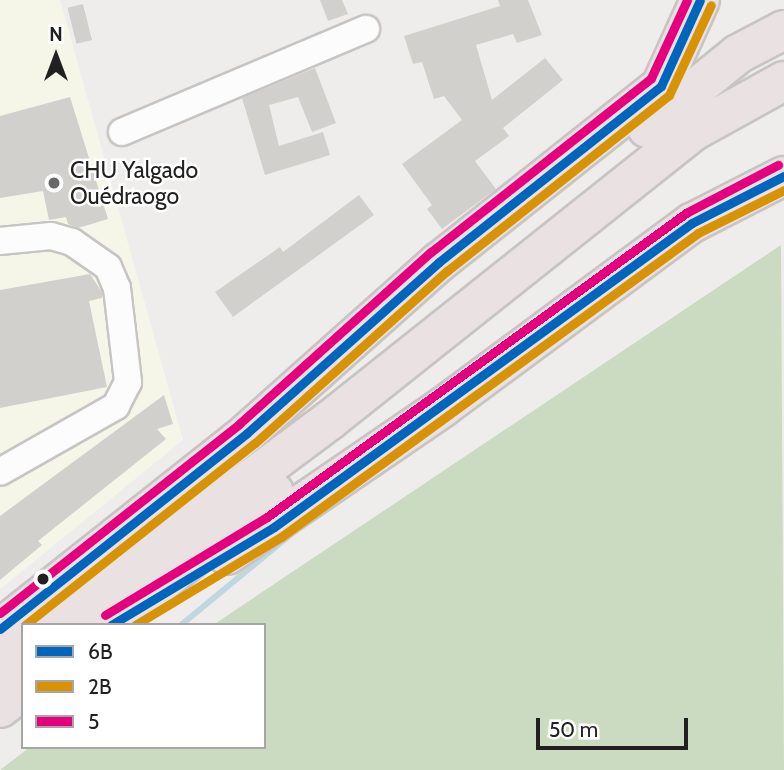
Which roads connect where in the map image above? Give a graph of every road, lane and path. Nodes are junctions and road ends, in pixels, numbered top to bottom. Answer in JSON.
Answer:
{"nodes":[{"id":1,"x":700,"y":0,"type":"edge"},
{"id":2,"x":366,"y":29,"type":"dead end"},
{"id":3,"x":784,"y":30,"type":"edge"},
{"id":4,"x":781,"y":97,"type":"edge"},
{"id":5,"x":122,"y":132,"type":"dead end"},
{"id":6,"x":784,"y":176,"type":"edge"},
{"id":7,"x":0,"y":241,"type":"edge"},
{"id":8,"x":0,"y":472,"type":"edge"},
{"id":9,"x":90,"y":619,"type":"edge"},
{"id":10,"x":0,"y":629,"type":"edge"},
{"id":11,"x":21,"y":651,"type":"edge"},
{"id":12,"x":0,"y":667,"type":"edge"},
{"id":13,"x":21,"y":692,"type":"edge"},
{"id":14,"x":0,"y":708,"type":"edge"}],
"edges":[{"from":1,"to":10,"type":"highway"},
{"from":2,"to":5,"type":"lane"},
{"from":3,"to":9,"type":"highway"},
{"from":4,"to":9,"type":"highway"},
{"from":6,"to":9,"type":"highway"},
{"from":7,"to":8,"type":"lane"},
{"from":11,"to":12,"type":"highway"},
{"from":13,"to":14,"type":"highway"}]}
